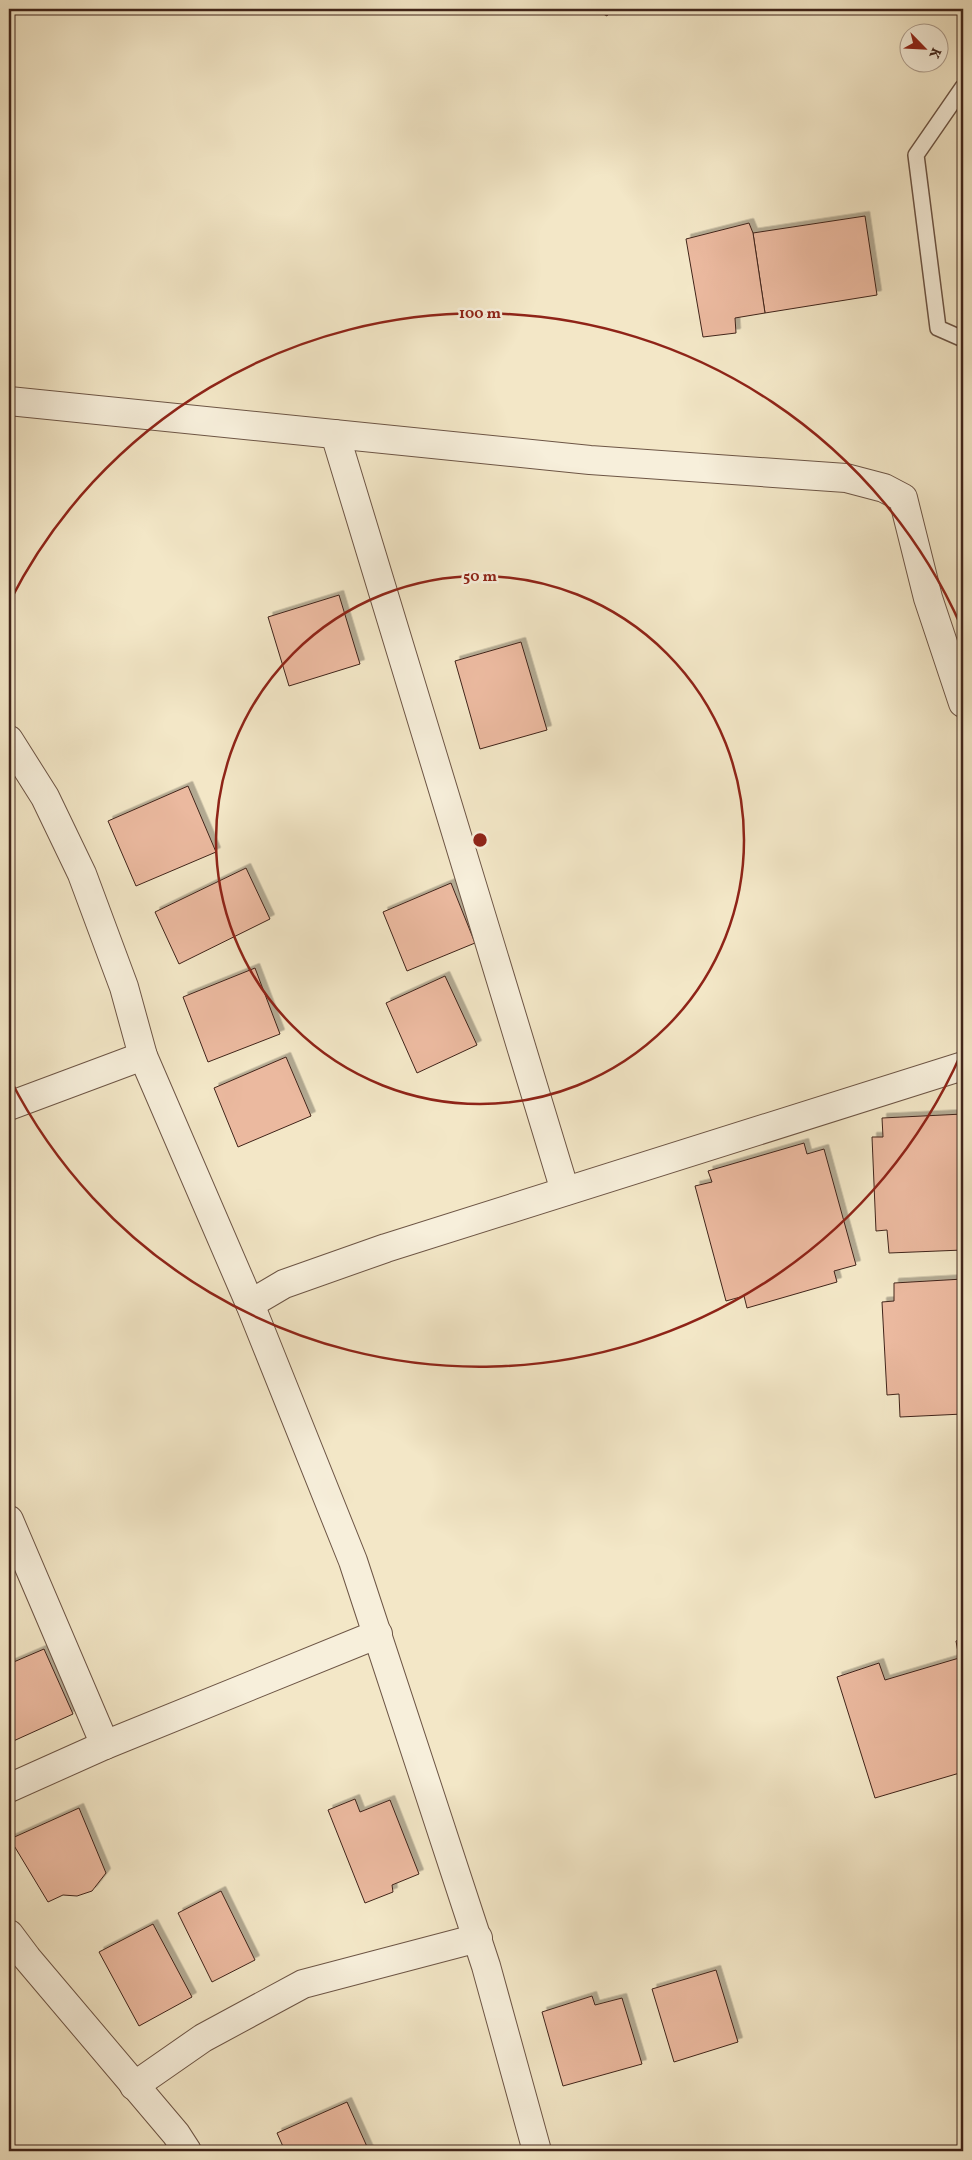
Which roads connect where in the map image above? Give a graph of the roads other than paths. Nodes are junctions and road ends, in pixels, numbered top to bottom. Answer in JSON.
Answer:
{"nodes":[{"id":1,"x":963,"y":87,"type":"edge"},
{"id":2,"x":963,"y":339,"type":"edge"},
{"id":3,"x":9,"y":401,"type":"edge"},
{"id":4,"x":335,"y":434,"type":"junction"},
{"id":5,"x":963,"y":704,"type":"edge"},
{"id":6,"x":9,"y":740,"type":"edge"},
{"id":7,"x":143,"y":1056,"type":"junction"},
{"id":8,"x":963,"y":1066,"type":"edge"},
{"id":9,"x":9,"y":1106,"type":"edge"},
{"id":10,"x":565,"y":1191,"type":"junction"},
{"id":11,"x":250,"y":1304,"type":"junction"},
{"id":12,"x":9,"y":1520,"type":"edge"},
{"id":13,"x":378,"y":1634,"type":"junction"},
{"id":14,"x":106,"y":1745,"type":"junction"},
{"id":15,"x":9,"y":1788,"type":"edge"},
{"id":16,"x":9,"y":1934,"type":"edge"},
{"id":17,"x":478,"y":1938,"type":"junction"},
{"id":18,"x":134,"y":2086,"type":"junction"},
{"id":19,"x":187,"y":2151,"type":"edge"},
{"id":20,"x":537,"y":2151,"type":"edge"}],
"edges":[{"from":1,"to":2,"type":"lane"},
{"from":3,"to":4,"type":"street"},
{"from":4,"to":5,"type":"street"},
{"from":4,"to":10,"type":"street"},
{"from":6,"to":7,"type":"street"},
{"from":7,"to":9,"type":"street"},
{"from":7,"to":11,"type":"street"},
{"from":8,"to":10,"type":"street"},
{"from":10,"to":11,"type":"street"},
{"from":11,"to":13,"type":"street"},
{"from":12,"to":14,"type":"street"},
{"from":13,"to":14,"type":"street"},
{"from":13,"to":17,"type":"street"},
{"from":14,"to":15,"type":"street"},
{"from":16,"to":18,"type":"street"},
{"from":17,"to":18,"type":"street"},
{"from":17,"to":20,"type":"street"},
{"from":18,"to":19,"type":"street"}]}
